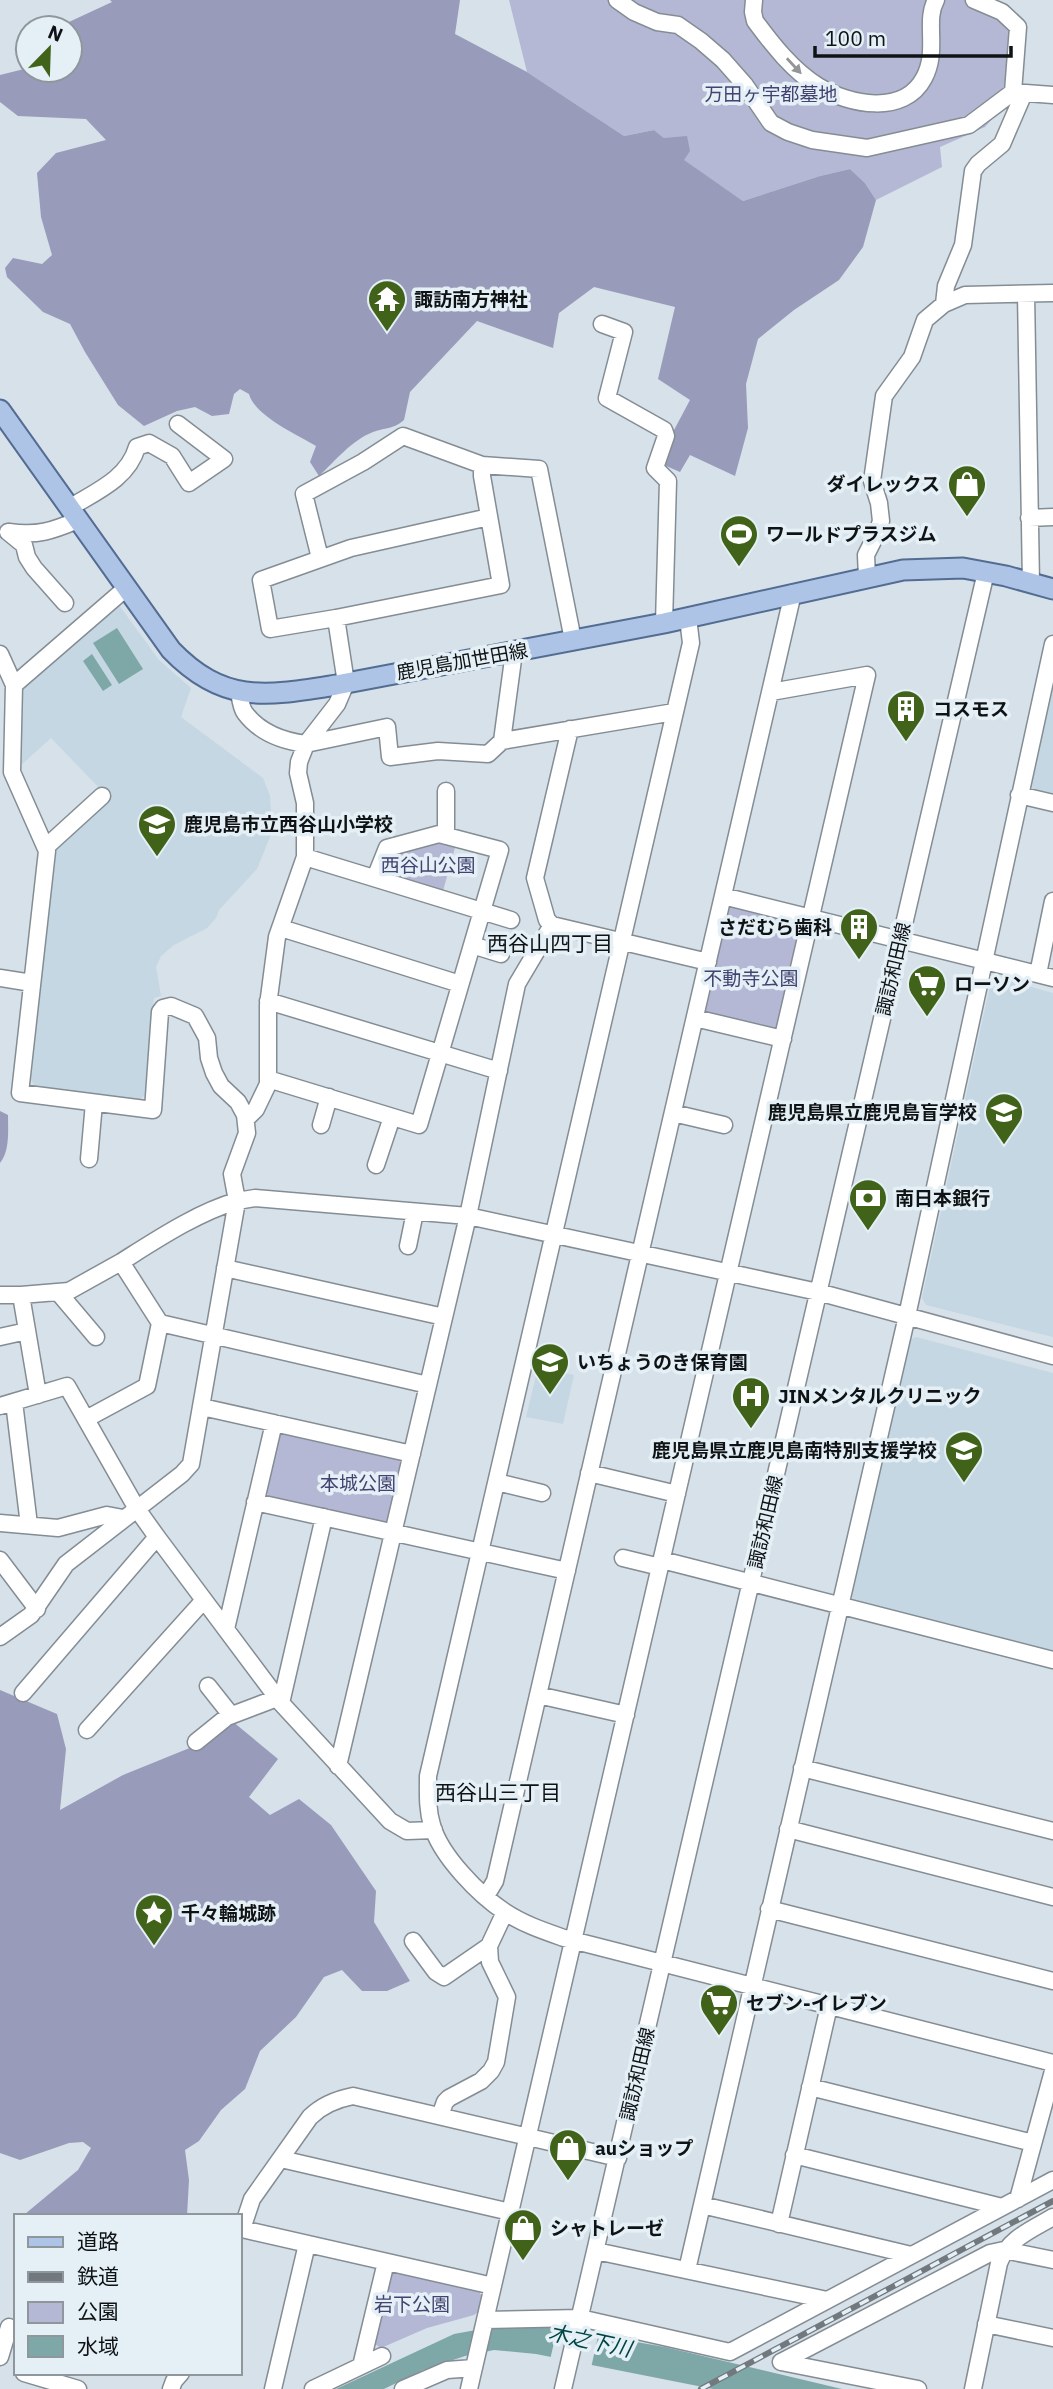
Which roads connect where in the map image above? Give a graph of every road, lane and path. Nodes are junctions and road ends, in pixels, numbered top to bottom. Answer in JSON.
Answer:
{"nodes":[{"id":1,"x":617,"y":0,"type":"edge"},
{"id":2,"x":754,"y":0,"type":"edge"},
{"id":3,"x":936,"y":0,"type":"edge"},
{"id":4,"x":974,"y":0,"type":"edge"},
{"id":5,"x":1018,"y":92,"type":"junction"},
{"id":6,"x":1053,"y":95,"type":"edge"},
{"id":7,"x":1053,"y":293,"type":"edge"},
{"id":8,"x":1026,"y":294,"type":"junction"},
{"id":9,"x":944,"y":304,"type":"junction"},
{"id":10,"x":601,"y":324,"type":"dead end"},
{"id":11,"x":0,"y":410,"type":"edge"},
{"id":12,"x":178,"y":424,"type":"dead end"},
{"id":13,"x":482,"y":465,"type":"junction"},
{"id":14,"x":74,"y":514,"type":"junction"},
{"id":15,"x":489,"y":517,"type":"junction"},
{"id":16,"x":1053,"y":517,"type":"edge"},
{"id":17,"x":1029,"y":518,"type":"junction"},
{"id":18,"x":4,"y":532,"type":"edge"},
{"id":19,"x":320,"y":558,"type":"junction"},
{"id":20,"x":986,"y":572,"type":"junction"},
{"id":21,"x":867,"y":577,"type":"junction"},
{"id":22,"x":1031,"y":583,"type":"junction"},
{"id":23,"x":125,"y":589,"type":"junction"},
{"id":24,"x":1053,"y":589,"type":"edge"},
{"id":25,"x":793,"y":593,"type":"junction"},
{"id":26,"x":65,"y":603,"type":"dead end"},
{"id":27,"x":336,"y":618,"type":"junction"},
{"id":28,"x":688,"y":618,"type":"junction"},
{"id":29,"x":664,"y":623,"type":"junction"},
{"id":30,"x":573,"y":640,"type":"junction"},
{"id":31,"x":1053,"y":644,"type":"edge"},
{"id":32,"x":514,"y":652,"type":"junction"},
{"id":33,"x":0,"y":654,"type":"edge"},
{"id":34,"x":346,"y":683,"type":"junction"},
{"id":35,"x":14,"y":685,"type":"junction"},
{"id":36,"x":239,"y":691,"type":"junction"},
{"id":37,"x":771,"y":692,"type":"junction"},
{"id":38,"x":674,"y":712,"type":"junction"},
{"id":39,"x":570,"y":729,"type":"junction"},
{"id":40,"x":502,"y":741,"type":"junction"},
{"id":41,"x":306,"y":744,"type":"junction"},
{"id":42,"x":446,"y":791,"type":"dead end"},
{"id":43,"x":1020,"y":795,"type":"junction"},
{"id":44,"x":102,"y":796,"type":"dead end"},
{"id":45,"x":1053,"y":803,"type":"edge"},
{"id":46,"x":446,"y":836,"type":"junction"},
{"id":47,"x":46,"y":847,"type":"junction"},
{"id":48,"x":304,"y":857,"type":"junction"},
{"id":49,"x":375,"y":878,"type":"junction"},
{"id":50,"x":723,"y":896,"type":"junction"},
{"id":51,"x":1053,"y":901,"type":"edge"},
{"id":52,"x":482,"y":911,"type":"junction"},
{"id":53,"x":811,"y":917,"type":"junction"},
{"id":54,"x":511,"y":920,"type":"dead end"},
{"id":55,"x":552,"y":925,"type":"junction"},
{"id":56,"x":281,"y":928,"type":"junction"},
{"id":57,"x":900,"y":939,"type":"junction"},
{"id":58,"x":622,"y":942,"type":"junction"},
{"id":59,"x":471,"y":944,"type":"junction"},
{"id":60,"x":501,"y":954,"type":"dead end"},
{"id":61,"x":985,"y":960,"type":"junction"},
{"id":62,"x":708,"y":962,"type":"junction"},
{"id":63,"x":1046,"y":976,"type":"edge"},
{"id":64,"x":0,"y":978,"type":"edge"},
{"id":65,"x":32,"y":983,"type":"junction"},
{"id":66,"x":460,"y":984,"type":"junction"},
{"id":67,"x":268,"y":1001,"type":"junction"},
{"id":68,"x":695,"y":1018,"type":"junction"},
{"id":69,"x":783,"y":1039,"type":"junction"},
{"id":70,"x":440,"y":1053,"type":"junction"},
{"id":71,"x":499,"y":1072,"type":"junction"},
{"id":72,"x":268,"y":1079,"type":"junction"},
{"id":73,"x":328,"y":1097,"type":"junction"},
{"id":74,"x":94,"y":1103,"type":"junction"},
{"id":75,"x":673,"y":1113,"type":"junction"},
{"id":76,"x":392,"y":1117,"type":"junction"},
{"id":77,"x":246,"y":1119,"type":"junction"},
{"id":78,"x":321,"y":1125,"type":"dead end"},
{"id":79,"x":724,"y":1125,"type":"dead end"},
{"id":80,"x":89,"y":1159,"type":"dead end"},
{"id":81,"x":376,"y":1165,"type":"dead end"},
{"id":82,"x":237,"y":1201,"type":"junction"},
{"id":83,"x":415,"y":1212,"type":"junction"},
{"id":84,"x":468,"y":1216,"type":"junction"},
{"id":85,"x":553,"y":1234,"type":"junction"},
{"id":86,"x":408,"y":1246,"type":"dead end"},
{"id":87,"x":640,"y":1253,"type":"junction"},
{"id":88,"x":121,"y":1262,"type":"junction"},
{"id":89,"x":225,"y":1268,"type":"junction"},
{"id":90,"x":729,"y":1273,"type":"junction"},
{"id":91,"x":58,"y":1292,"type":"junction"},
{"id":92,"x":818,"y":1292,"type":"junction"},
{"id":93,"x":0,"y":1295,"type":"edge"},
{"id":94,"x":20,"y":1296,"type":"junction"},
{"id":95,"x":907,"y":1316,"type":"junction"},
{"id":96,"x":444,"y":1317,"type":"junction"},
{"id":97,"x":160,"y":1323,"type":"junction"},
{"id":98,"x":27,"y":1331,"type":"junction"},
{"id":99,"x":96,"y":1336,"type":"dead end"},
{"id":100,"x":214,"y":1336,"type":"junction"},
{"id":101,"x":0,"y":1337,"type":"edge"},
{"id":102,"x":1053,"y":1356,"type":"edge"},
{"id":103,"x":428,"y":1385,"type":"junction"},
{"id":104,"x":38,"y":1395,"type":"junction"},
{"id":105,"x":7,"y":1404,"type":"edge"},
{"id":106,"x":202,"y":1407,"type":"junction"},
{"id":107,"x":86,"y":1419,"type":"junction"},
{"id":108,"x":274,"y":1423,"type":"junction"},
{"id":109,"x":412,"y":1454,"type":"junction"},
{"id":110,"x":589,"y":1473,"type":"junction"},
{"id":111,"x":497,"y":1482,"type":"junction"},
{"id":112,"x":542,"y":1493,"type":"dead end"},
{"id":113,"x":677,"y":1494,"type":"junction"},
{"id":114,"x":256,"y":1502,"type":"junction"},
{"id":115,"x":137,"y":1508,"type":"junction"},
{"id":116,"x":324,"y":1517,"type":"junction"},
{"id":117,"x":123,"y":1518,"type":"junction"},
{"id":118,"x":0,"y":1523,"type":"edge"},
{"id":119,"x":29,"y":1525,"type":"junction"},
{"id":120,"x":393,"y":1532,"type":"junction"},
{"id":121,"x":157,"y":1537,"type":"junction"},
{"id":122,"x":481,"y":1552,"type":"junction"},
{"id":123,"x":623,"y":1558,"type":"dead end"},
{"id":124,"x":0,"y":1560,"type":"edge"},
{"id":125,"x":661,"y":1563,"type":"junction"},
{"id":126,"x":567,"y":1571,"type":"junction"},
{"id":127,"x":751,"y":1582,"type":"junction"},
{"id":128,"x":204,"y":1600,"type":"junction"},
{"id":129,"x":840,"y":1605,"type":"junction"},
{"id":130,"x":37,"y":1609,"type":"junction"},
{"id":131,"x":226,"y":1629,"type":"junction"},
{"id":132,"x":0,"y":1637,"type":"edge"},
{"id":133,"x":1053,"y":1660,"type":"edge"},
{"id":134,"x":208,"y":1686,"type":"dead end"},
{"id":135,"x":23,"y":1693,"type":"dead end"},
{"id":136,"x":538,"y":1695,"type":"junction"},
{"id":137,"x":279,"y":1700,"type":"junction"},
{"id":138,"x":626,"y":1715,"type":"junction"},
{"id":139,"x":231,"y":1716,"type":"junction"},
{"id":140,"x":87,"y":1730,"type":"dead end"},
{"id":141,"x":196,"y":1741,"type":"dead end"},
{"id":142,"x":338,"y":1766,"type":"junction"},
{"id":143,"x":802,"y":1768,"type":"junction"},
{"id":144,"x":788,"y":1829,"type":"junction"},
{"id":145,"x":434,"y":1830,"type":"junction"},
{"id":146,"x":1053,"y":1832,"type":"edge"},
{"id":147,"x":486,"y":1896,"type":"junction"},
{"id":148,"x":1053,"y":1897,"type":"edge"},
{"id":149,"x":769,"y":1909,"type":"junction"},
{"id":150,"x":505,"y":1912,"type":"junction"},
{"id":151,"x":413,"y":1941,"type":"dead end"},
{"id":152,"x":573,"y":1941,"type":"junction"},
{"id":153,"x":489,"y":1946,"type":"junction"},
{"id":154,"x":663,"y":1963,"type":"junction"},
{"id":155,"x":1053,"y":1981,"type":"edge"},
{"id":156,"x":751,"y":1986,"type":"junction"},
{"id":157,"x":829,"y":2006,"type":"junction"},
{"id":158,"x":1053,"y":2063,"type":"edge"},
{"id":159,"x":1053,"y":2071,"type":"edge"},
{"id":160,"x":810,"y":2087,"type":"junction"},
{"id":161,"x":440,"y":2116,"type":"junction"},
{"id":162,"x":528,"y":2137,"type":"junction"},
{"id":163,"x":1034,"y":2143,"type":"junction"},
{"id":164,"x":794,"y":2155,"type":"junction"},
{"id":165,"x":618,"y":2158,"type":"junction"},
{"id":166,"x":281,"y":2159,"type":"junction"},
{"id":167,"x":1053,"y":2180,"type":"edge"},
{"id":168,"x":1018,"y":2199,"type":"junction"},
{"id":169,"x":702,"y":2205,"type":"junction"},
{"id":170,"x":1002,"y":2207,"type":"junction"},
{"id":171,"x":510,"y":2211,"type":"junction"},
{"id":172,"x":1053,"y":2217,"type":"edge"},
{"id":173,"x":779,"y":2224,"type":"junction"},
{"id":174,"x":242,"y":2230,"type":"edge"},
{"id":175,"x":242,"y":2233,"type":"edge"},
{"id":176,"x":307,"y":2244,"type":"junction"},
{"id":177,"x":1004,"y":2250,"type":"junction"},
{"id":178,"x":596,"y":2251,"type":"junction"},
{"id":179,"x":911,"y":2255,"type":"junction"},
{"id":180,"x":1053,"y":2260,"type":"edge"},
{"id":181,"x":386,"y":2262,"type":"junction"},
{"id":182,"x":687,"y":2270,"type":"junction"},
{"id":183,"x":493,"y":2286,"type":"junction"},
{"id":184,"x":827,"y":2300,"type":"junction"},
{"id":185,"x":579,"y":2322,"type":"junction"},
{"id":186,"x":484,"y":2323,"type":"junction"},
{"id":187,"x":986,"y":2324,"type":"junction"},
{"id":188,"x":9,"y":2327,"type":"dead end"},
{"id":189,"x":1053,"y":2338,"type":"edge"},
{"id":190,"x":382,"y":2356,"type":"dead end"},
{"id":191,"x":0,"y":2357,"type":"edge"},
{"id":192,"x":475,"y":2364,"type":"junction"},
{"id":193,"x":361,"y":2366,"type":"junction"},
{"id":194,"x":37,"y":2375,"type":"edge"},
{"id":195,"x":58,"y":2378,"type":"edge"},
{"id":196,"x":78,"y":2389,"type":"edge"},
{"id":197,"x":273,"y":2389,"type":"edge"},
{"id":198,"x":313,"y":2389,"type":"edge"},
{"id":199,"x":403,"y":2389,"type":"edge"},
{"id":200,"x":469,"y":2389,"type":"edge"},
{"id":201,"x":563,"y":2389,"type":"edge"},
{"id":202,"x":918,"y":2389,"type":"edge"},
{"id":203,"x":973,"y":2389,"type":"edge"}],
"edges":[{"from":1,"to":5,"type":"street"},
{"from":2,"to":3,"type":"street","one_way":true},
{"from":4,"to":5,"type":"street"},
{"from":5,"to":6,"type":"street"},
{"from":5,"to":9,"type":"street"},
{"from":7,"to":8,"type":"street"},
{"from":8,"to":9,"type":"street"},
{"from":8,"to":17,"type":"street"},
{"from":9,"to":21,"type":"street"},
{"from":10,"to":29,"type":"street"},
{"from":11,"to":14,"type":"main road","name":"鹿児島加世田線"},
{"from":12,"to":14,"type":"street"},
{"from":13,"to":15,"type":"street"},
{"from":13,"to":19,"type":"street"},
{"from":13,"to":30,"type":"street"},
{"from":14,"to":18,"type":"street"},
{"from":14,"to":23,"type":"main road","name":"鹿児島加世田線"},
{"from":15,"to":19,"type":"street"},
{"from":15,"to":27,"type":"street"},
{"from":16,"to":17,"type":"street"},
{"from":17,"to":22,"type":"street"},
{"from":18,"to":26,"type":"street"},
{"from":19,"to":27,"type":"street"},
{"from":20,"to":21,"type":"main road","name":"鹿児島加世田線"},
{"from":20,"to":22,"type":"main road","name":"鹿児島加世田線"},
{"from":20,"to":57,"type":"street","name":"諏訪和田線"},
{"from":21,"to":25,"type":"main road","name":"鹿児島加世田線"},
{"from":22,"to":24,"type":"main road","name":"鹿児島加世田線"},
{"from":23,"to":35,"type":"street"},
{"from":23,"to":36,"type":"main road","name":"鹿児島加世田線"},
{"from":25,"to":28,"type":"main road","name":"鹿児島加世田線"},
{"from":25,"to":37,"type":"street"},
{"from":27,"to":34,"type":"street"},
{"from":28,"to":29,"type":"main road","name":"鹿児島加世田線"},
{"from":28,"to":38,"type":"street"},
{"from":29,"to":30,"type":"main road","name":"鹿児島加世田線"},
{"from":30,"to":32,"type":"main road","name":"鹿児島加世田線"},
{"from":31,"to":43,"type":"street"},
{"from":32,"to":34,"type":"main road","name":"鹿児島加世田線"},
{"from":32,"to":40,"type":"street"},
{"from":33,"to":35,"type":"street"},
{"from":34,"to":36,"type":"main road","name":"鹿児島加世田線"},
{"from":34,"to":41,"type":"street"},
{"from":35,"to":47,"type":"street"},
{"from":36,"to":41,"type":"street"},
{"from":37,"to":50,"type":"street"},
{"from":37,"to":53,"type":"street"},
{"from":38,"to":39,"type":"street"},
{"from":38,"to":58,"type":"street"},
{"from":39,"to":40,"type":"street"},
{"from":39,"to":55,"type":"street"},
{"from":40,"to":41,"type":"street"},
{"from":41,"to":48,"type":"street"},
{"from":42,"to":46,"type":"street"},
{"from":43,"to":45,"type":"street"},
{"from":43,"to":61,"type":"street"},
{"from":44,"to":47,"type":"street"},
{"from":46,"to":49,"type":"street"},
{"from":46,"to":52,"type":"street"},
{"from":47,"to":65,"type":"street"},
{"from":48,"to":49,"type":"street"},
{"from":48,"to":56,"type":"street"},
{"from":49,"to":52,"type":"street"},
{"from":50,"to":53,"type":"street"},
{"from":50,"to":62,"type":"street"},
{"from":51,"to":63,"type":"street"},
{"from":52,"to":54,"type":"street"},
{"from":52,"to":59,"type":"street"},
{"from":53,"to":57,"type":"street"},
{"from":53,"to":69,"type":"street"},
{"from":55,"to":58,"type":"street"},
{"from":55,"to":71,"type":"street"},
{"from":56,"to":66,"type":"street"},
{"from":56,"to":67,"type":"street"},
{"from":57,"to":61,"type":"street"},
{"from":57,"to":92,"type":"street","name":"諏訪和田線"},
{"from":58,"to":62,"type":"street"},
{"from":58,"to":85,"type":"street"},
{"from":59,"to":60,"type":"street"},
{"from":59,"to":66,"type":"street"},
{"from":61,"to":63,"type":"street"},
{"from":61,"to":95,"type":"street"},
{"from":62,"to":68,"type":"street"},
{"from":64,"to":65,"type":"street"},
{"from":65,"to":74,"type":"street"},
{"from":66,"to":70,"type":"street"},
{"from":67,"to":70,"type":"street"},
{"from":67,"to":72,"type":"street"},
{"from":68,"to":69,"type":"street"},
{"from":68,"to":75,"type":"street"},
{"from":69,"to":90,"type":"street"},
{"from":70,"to":71,"type":"street"},
{"from":70,"to":76,"type":"street"},
{"from":71,"to":84,"type":"street"},
{"from":72,"to":73,"type":"street"},
{"from":72,"to":77,"type":"street"},
{"from":73,"to":76,"type":"street"},
{"from":73,"to":78,"type":"street"},
{"from":74,"to":77,"type":"street"},
{"from":74,"to":80,"type":"street"},
{"from":75,"to":79,"type":"street"},
{"from":75,"to":87,"type":"street"},
{"from":76,"to":81,"type":"street"},
{"from":77,"to":82,"type":"street"},
{"from":82,"to":83,"type":"street"},
{"from":82,"to":88,"type":"street"},
{"from":82,"to":89,"type":"street"},
{"from":83,"to":84,"type":"street"},
{"from":83,"to":86,"type":"street"},
{"from":84,"to":85,"type":"street"},
{"from":84,"to":96,"type":"street"},
{"from":85,"to":87,"type":"street"},
{"from":85,"to":111,"type":"street"},
{"from":87,"to":90,"type":"street"},
{"from":87,"to":110,"type":"street"},
{"from":88,"to":91,"type":"street"},
{"from":88,"to":97,"type":"street"},
{"from":89,"to":96,"type":"street"},
{"from":89,"to":100,"type":"street"},
{"from":90,"to":92,"type":"street"},
{"from":90,"to":113,"type":"street"},
{"from":91,"to":94,"type":"street"},
{"from":91,"to":99,"type":"street"},
{"from":92,"to":95,"type":"street"},
{"from":92,"to":127,"type":"street","name":"諏訪和田線"},
{"from":93,"to":94,"type":"street"},
{"from":94,"to":98,"type":"street"},
{"from":95,"to":102,"type":"street"},
{"from":95,"to":129,"type":"street"},
{"from":96,"to":103,"type":"street"},
{"from":97,"to":100,"type":"street"},
{"from":97,"to":107,"type":"street"},
{"from":98,"to":101,"type":"street"},
{"from":98,"to":104,"type":"street"},
{"from":100,"to":103,"type":"street"},
{"from":100,"to":106,"type":"street"},
{"from":103,"to":109,"type":"street"},
{"from":104,"to":105,"type":"street"},
{"from":104,"to":107,"type":"street"},
{"from":105,"to":119,"type":"street"},
{"from":106,"to":108,"type":"street"},
{"from":106,"to":115,"type":"street"},
{"from":107,"to":115,"type":"street"},
{"from":108,"to":109,"type":"street"},
{"from":108,"to":114,"type":"street"},
{"from":109,"to":120,"type":"street"},
{"from":110,"to":113,"type":"street"},
{"from":110,"to":126,"type":"street"},
{"from":111,"to":112,"type":"street"},
{"from":111,"to":122,"type":"street"},
{"from":113,"to":125,"type":"street"},
{"from":114,"to":116,"type":"street"},
{"from":114,"to":131,"type":"street"},
{"from":115,"to":117,"type":"street"},
{"from":115,"to":121,"type":"street"},
{"from":116,"to":120,"type":"street"},
{"from":116,"to":137,"type":"street"},
{"from":117,"to":119,"type":"street"},
{"from":117,"to":130,"type":"street"},
{"from":118,"to":119,"type":"street"},
{"from":120,"to":122,"type":"street"},
{"from":120,"to":142,"type":"street"},
{"from":121,"to":128,"type":"street"},
{"from":121,"to":135,"type":"street"},
{"from":122,"to":126,"type":"street"},
{"from":122,"to":145,"type":"street"},
{"from":123,"to":125,"type":"street"},
{"from":124,"to":130,"type":"street"},
{"from":125,"to":127,"type":"street"},
{"from":125,"to":138,"type":"street"},
{"from":126,"to":136,"type":"street"},
{"from":127,"to":129,"type":"street"},
{"from":127,"to":154,"type":"street","name":"諏訪和田線"},
{"from":128,"to":131,"type":"street"},
{"from":128,"to":140,"type":"street"},
{"from":129,"to":133,"type":"street"},
{"from":129,"to":143,"type":"street"},
{"from":130,"to":132,"type":"street"},
{"from":131,"to":137,"type":"street"},
{"from":134,"to":139,"type":"street"},
{"from":136,"to":138,"type":"street"},
{"from":136,"to":147,"type":"street"},
{"from":137,"to":139,"type":"street"},
{"from":137,"to":142,"type":"street"},
{"from":138,"to":152,"type":"street"},
{"from":139,"to":141,"type":"street"},
{"from":142,"to":145,"type":"street"},
{"from":143,"to":144,"type":"street"},
{"from":143,"to":146,"type":"street"},
{"from":144,"to":148,"type":"street"},
{"from":144,"to":149,"type":"street"},
{"from":145,"to":147,"type":"street"},
{"from":147,"to":150,"type":"street"},
{"from":149,"to":155,"type":"street"},
{"from":149,"to":156,"type":"street"},
{"from":150,"to":152,"type":"street"},
{"from":150,"to":153,"type":"street"},
{"from":151,"to":153,"type":"street"},
{"from":152,"to":154,"type":"street"},
{"from":152,"to":162,"type":"street"},
{"from":153,"to":161,"type":"street"},
{"from":154,"to":156,"type":"street"},
{"from":154,"to":165,"type":"street","name":"諏訪和田線"},
{"from":156,"to":157,"type":"street"},
{"from":156,"to":169,"type":"street"},
{"from":157,"to":158,"type":"street"},
{"from":157,"to":160,"type":"street"},
{"from":159,"to":163,"type":"street"},
{"from":160,"to":163,"type":"street"},
{"from":160,"to":164,"type":"street"},
{"from":161,"to":162,"type":"street"},
{"from":161,"to":166,"type":"street"},
{"from":162,"to":165,"type":"street"},
{"from":162,"to":171,"type":"street"},
{"from":163,"to":168,"type":"street"},
{"from":164,"to":170,"type":"street"},
{"from":164,"to":173,"type":"street"},
{"from":165,"to":178,"type":"street","name":"諏訪和田線"},
{"from":166,"to":171,"type":"street"},
{"from":166,"to":174,"type":"street"},
{"from":167,"to":168,"type":"street"},
{"from":168,"to":170,"type":"street"},
{"from":169,"to":173,"type":"street"},
{"from":169,"to":182,"type":"street"},
{"from":170,"to":179,"type":"street"},
{"from":171,"to":183,"type":"street"},
{"from":172,"to":177,"type":"street"},
{"from":173,"to":179,"type":"street"},
{"from":175,"to":176,"type":"street"},
{"from":176,"to":181,"type":"street"},
{"from":176,"to":197,"type":"street"},
{"from":177,"to":180,"type":"street"},
{"from":177,"to":187,"type":"street"},
{"from":177,"to":202,"type":"street"},
{"from":178,"to":182,"type":"street"},
{"from":178,"to":185,"type":"street","name":"諏訪和田線"},
{"from":179,"to":184,"type":"street"},
{"from":181,"to":183,"type":"street"},
{"from":181,"to":193,"type":"street"},
{"from":182,"to":184,"type":"street"},
{"from":183,"to":186,"type":"street"},
{"from":184,"to":185,"type":"street"},
{"from":185,"to":186,"type":"street"},
{"from":185,"to":201,"type":"street","name":"諏訪和田線"},
{"from":186,"to":192,"type":"street"},
{"from":187,"to":189,"type":"street"},
{"from":187,"to":203,"type":"street"},
{"from":188,"to":191,"type":"street"},
{"from":190,"to":193,"type":"street"},
{"from":192,"to":199,"type":"street"},
{"from":192,"to":200,"type":"street"},
{"from":193,"to":198,"type":"street"},
{"from":194,"to":195,"type":"street"},
{"from":195,"to":196,"type":"street"}]}
